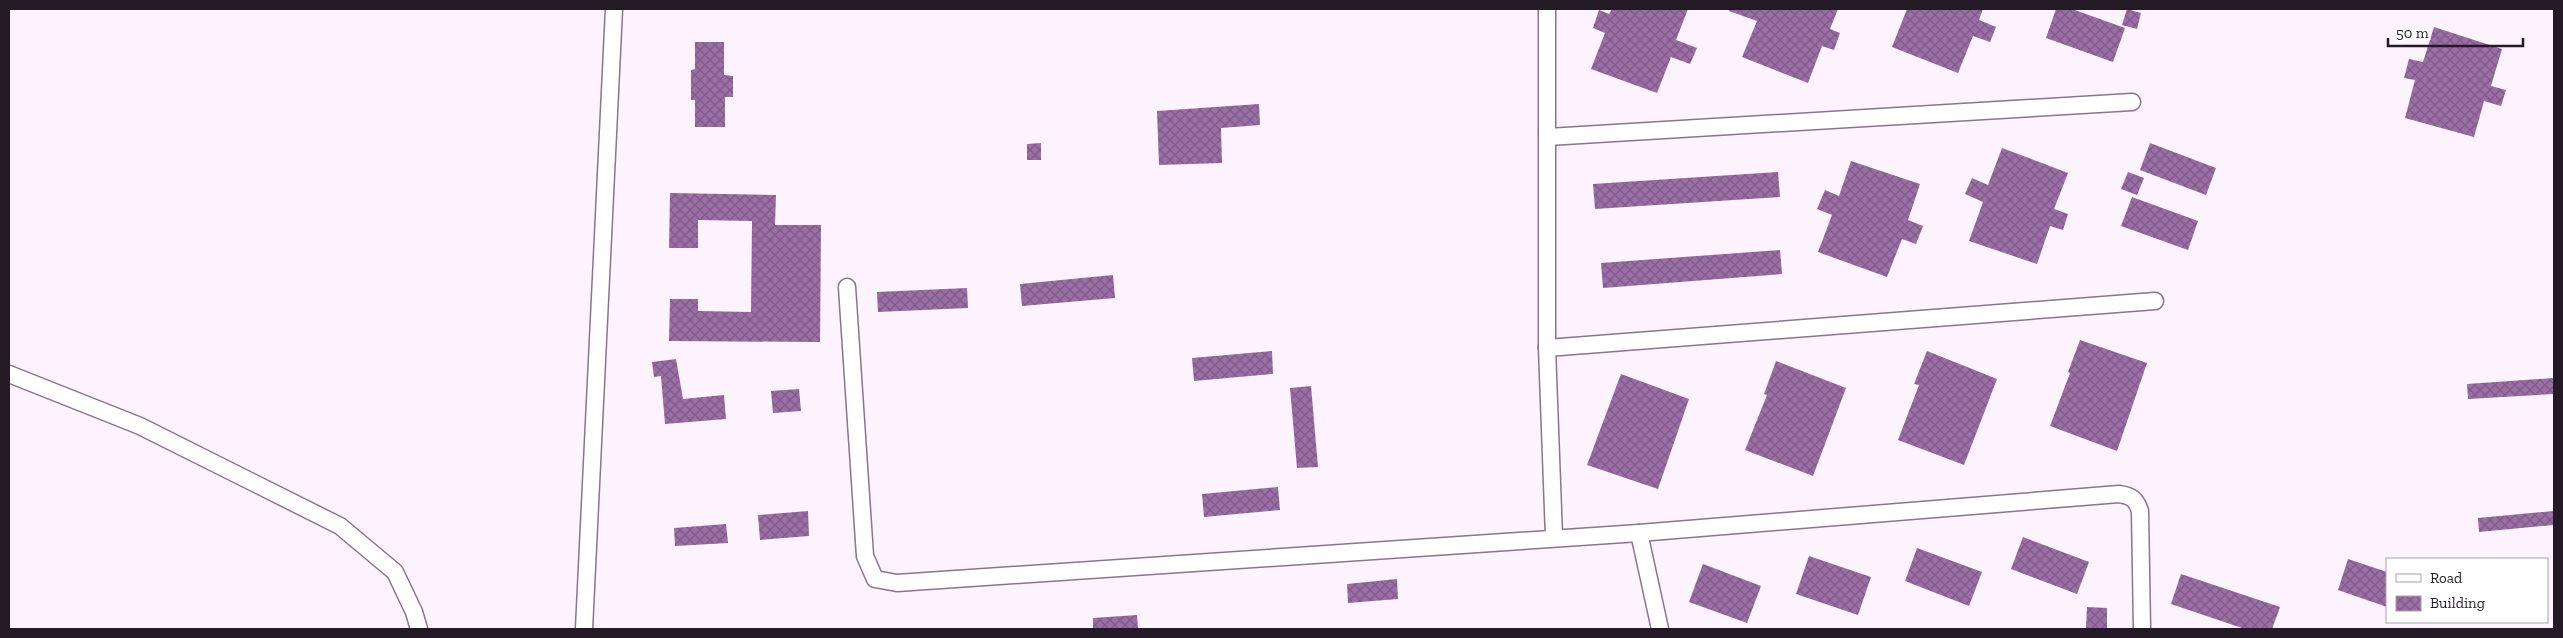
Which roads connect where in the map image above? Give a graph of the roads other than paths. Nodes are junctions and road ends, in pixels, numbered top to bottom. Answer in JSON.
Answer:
{"nodes":[{"id":1,"x":614,"y":9,"type":"edge"},
{"id":2,"x":1547,"y":9,"type":"edge"},
{"id":3,"x":2132,"y":102,"type":"dead end"},
{"id":4,"x":1548,"y":136,"type":"junction"},
{"id":5,"x":847,"y":287,"type":"dead end"},
{"id":6,"x":2155,"y":301,"type":"dead end"},
{"id":7,"x":1547,"y":348,"type":"junction"},
{"id":8,"x":9,"y":374,"type":"edge"},
{"id":9,"x":1639,"y":533,"type":"junction"},
{"id":10,"x":1554,"y":537,"type":"junction"},
{"id":11,"x":420,"y":629,"type":"edge"},
{"id":12,"x":584,"y":629,"type":"edge"},
{"id":13,"x":1660,"y":629,"type":"edge"},
{"id":14,"x":2142,"y":629,"type":"edge"}],
"edges":[{"from":1,"to":12,"type":"street"},
{"from":2,"to":4,"type":"street"},
{"from":3,"to":4,"type":"street"},
{"from":4,"to":7,"type":"street"},
{"from":5,"to":10,"type":"street"},
{"from":6,"to":7,"type":"street"},
{"from":7,"to":10,"type":"street"},
{"from":8,"to":11,"type":"street"},
{"from":9,"to":10,"type":"street"},
{"from":9,"to":13,"type":"street"},
{"from":9,"to":14,"type":"street"}]}
